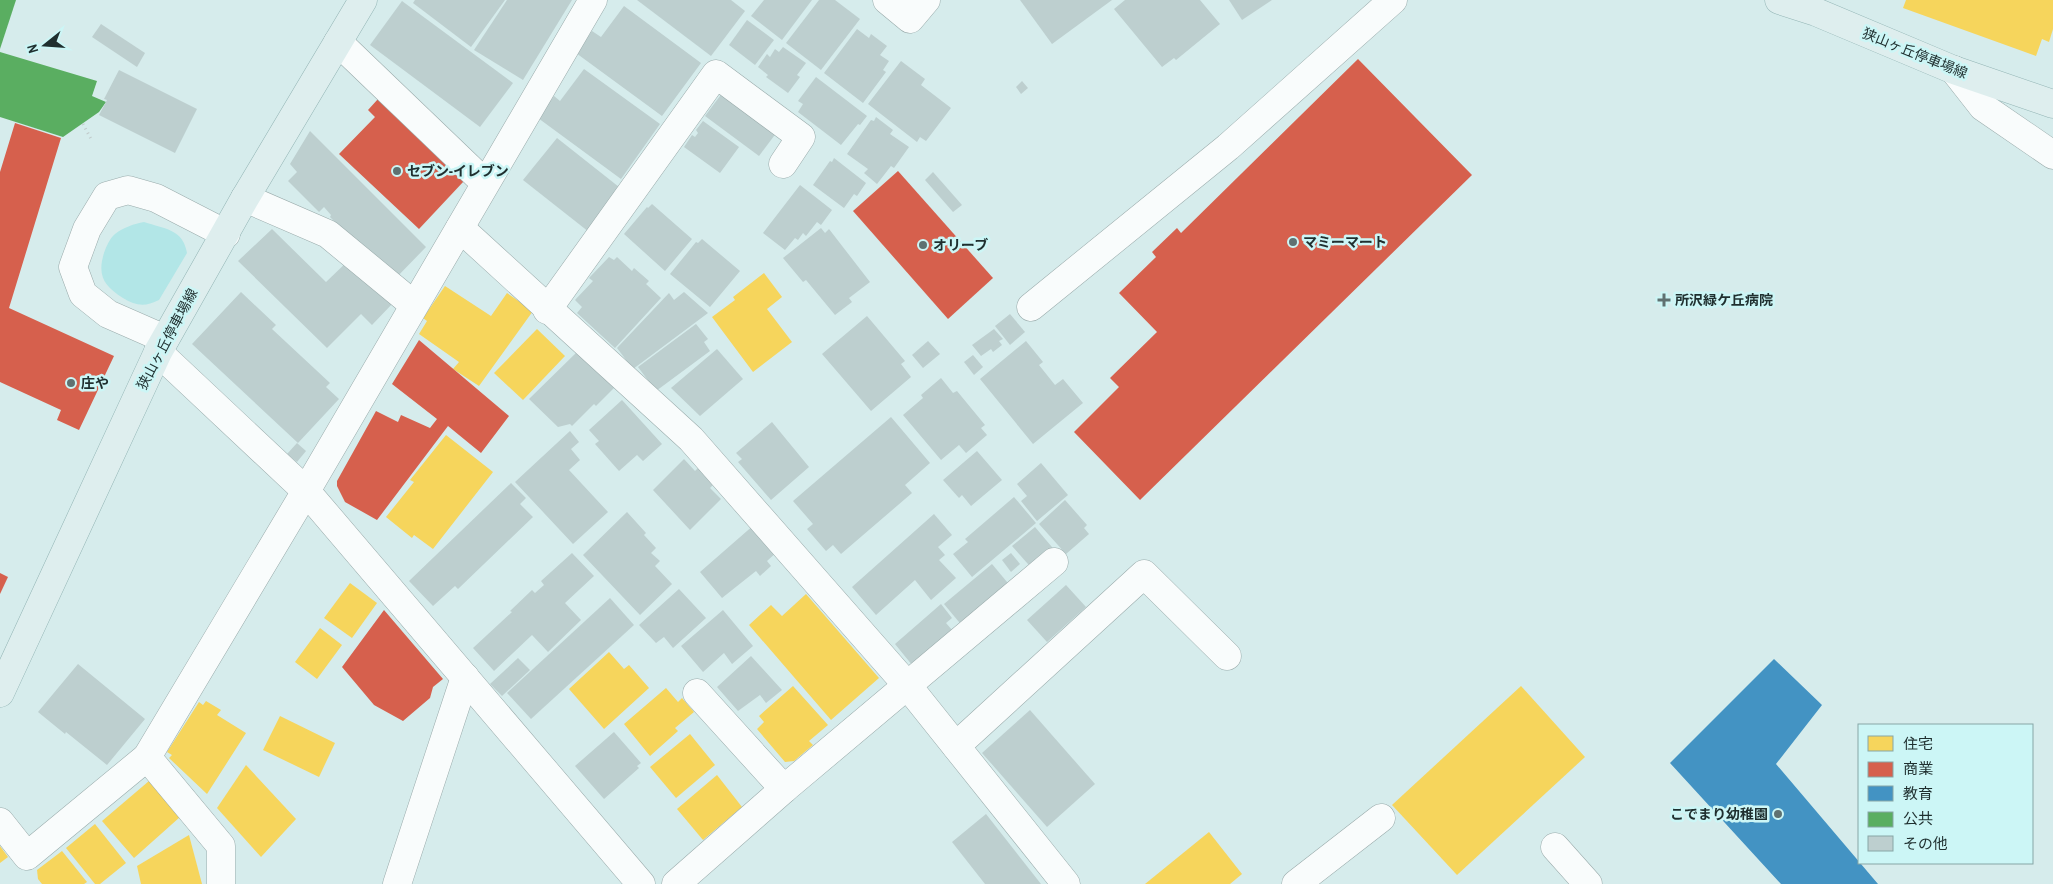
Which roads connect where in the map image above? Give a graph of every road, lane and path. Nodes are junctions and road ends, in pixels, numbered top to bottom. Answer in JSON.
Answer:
{"nodes":[{"id":1,"x":363,"y":0,"type":"edge"},
{"id":2,"x":593,"y":0,"type":"edge"},
{"id":3,"x":887,"y":0,"type":"edge"},
{"id":4,"x":926,"y":0,"type":"edge"},
{"id":5,"x":1393,"y":0,"type":"edge"},
{"id":6,"x":1779,"y":0,"type":"edge"},
{"id":7,"x":1812,"y":6,"type":"edge"},
{"id":8,"x":338,"y":42,"type":"junction"},
{"id":9,"x":1954,"y":70,"type":"junction"},
{"id":10,"x":2053,"y":104,"type":"edge"},
{"id":11,"x":83,"y":124,"type":"dead end"},
{"id":12,"x":91,"y":139,"type":"dead end"},
{"id":13,"x":2053,"y":155,"type":"edge"},
{"id":14,"x":783,"y":164,"type":"dead end"},
{"id":15,"x":485,"y":183,"type":"junction"},
{"id":16,"x":245,"y":198,"type":"junction"},
{"id":17,"x":460,"y":228,"type":"junction"},
{"id":18,"x":226,"y":234,"type":"junction"},
{"id":19,"x":414,"y":305,"type":"junction"},
{"id":20,"x":1032,"y":307,"type":"dead end"},
{"id":21,"x":547,"y":310,"type":"junction"},
{"id":22,"x":161,"y":345,"type":"junction"},
{"id":23,"x":306,"y":491,"type":"junction"},
{"id":24,"x":1054,"y":562,"type":"dead end"},
{"id":25,"x":1227,"y":656,"type":"dead end"},
{"id":26,"x":465,"y":678,"type":"junction"},
{"id":27,"x":907,"y":685,"type":"junction"},
{"id":28,"x":0,"y":693,"type":"edge"},
{"id":29,"x":697,"y":693,"type":"dead end"},
{"id":30,"x":956,"y":746,"type":"junction"},
{"id":31,"x":147,"y":757,"type":"junction"},
{"id":32,"x":784,"y":789,"type":"junction"},
{"id":33,"x":1380,"y":818,"type":"dead end"},
{"id":34,"x":0,"y":822,"type":"edge"},
{"id":35,"x":1555,"y":846,"type":"dead end"},
{"id":36,"x":221,"y":884,"type":"edge"},
{"id":37,"x":397,"y":884,"type":"edge"},
{"id":38,"x":641,"y":884,"type":"edge"},
{"id":39,"x":676,"y":884,"type":"edge"},
{"id":40,"x":1066,"y":884,"type":"edge"},
{"id":41,"x":1296,"y":884,"type":"edge"},
{"id":42,"x":1588,"y":884,"type":"edge"}],
"edges":[{"from":1,"to":8,"type":"main road","name":"狭山ヶ丘停車場線"},
{"from":2,"to":15,"type":"street"},
{"from":3,"to":4,"type":"street"},
{"from":5,"to":20,"type":"street"},
{"from":6,"to":7,"type":"main road","name":"狭山ヶ丘停車場線"},
{"from":7,"to":9,"type":"main road","name":"狭山ヶ丘停車場線"},
{"from":8,"to":15,"type":"street"},
{"from":8,"to":16,"type":"main road","name":"狭山ヶ丘停車場線"},
{"from":9,"to":10,"type":"main road","name":"狭山ヶ丘停車場線"},
{"from":9,"to":13,"type":"street"},
{"from":11,"to":12,"type":"path"},
{"from":14,"to":21,"type":"street"},
{"from":15,"to":17,"type":"street"},
{"from":16,"to":18,"type":"main road","name":"狭山ヶ丘停車場線"},
{"from":16,"to":19,"type":"street"},
{"from":17,"to":19,"type":"street"},
{"from":17,"to":21,"type":"street"},
{"from":18,"to":22,"type":"main road","name":"狭山ヶ丘停車場線"},
{"from":18,"to":22,"type":"street"},
{"from":19,"to":23,"type":"street"},
{"from":21,"to":27,"type":"street"},
{"from":22,"to":23,"type":"street"},
{"from":22,"to":28,"type":"main road","name":"狭山ヶ丘停車場線"},
{"from":23,"to":26,"type":"street"},
{"from":23,"to":31,"type":"street"},
{"from":24,"to":27,"type":"street"},
{"from":25,"to":30,"type":"street"},
{"from":26,"to":37,"type":"street"},
{"from":26,"to":38,"type":"street"},
{"from":27,"to":30,"type":"street"},
{"from":27,"to":32,"type":"street"},
{"from":29,"to":32,"type":"street"},
{"from":30,"to":40,"type":"street"},
{"from":31,"to":34,"type":"street"},
{"from":31,"to":36,"type":"street"},
{"from":32,"to":39,"type":"street"},
{"from":33,"to":41,"type":"street"},
{"from":35,"to":42,"type":"street"}]}
